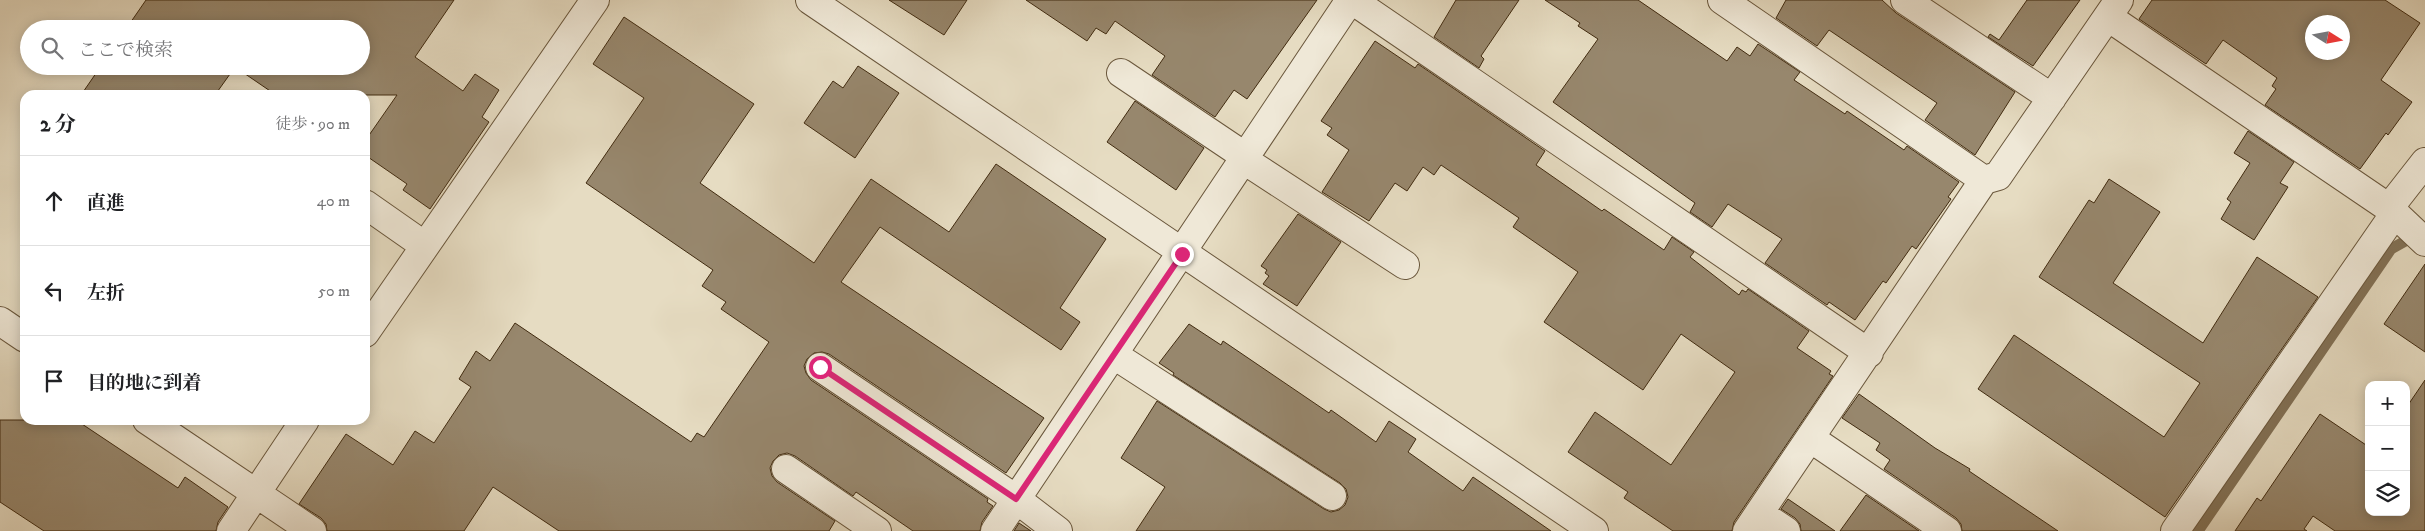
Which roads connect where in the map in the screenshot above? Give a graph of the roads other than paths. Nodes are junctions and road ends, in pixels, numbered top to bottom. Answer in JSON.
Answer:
{"nodes":[{"id":1,"x":595,"y":0,"type":"edge"},
{"id":2,"x":810,"y":0,"type":"edge"},
{"id":3,"x":1351,"y":0,"type":"edge"},
{"id":4,"x":1722,"y":0,"type":"edge"},
{"id":5,"x":1905,"y":0,"type":"edge"},
{"id":6,"x":2113,"y":8,"type":"edge"},
{"id":7,"x":1121,"y":73,"type":"dead end"},
{"id":8,"x":2052,"y":98,"type":"junction"},
{"id":9,"x":1245,"y":159,"type":"junction"},
{"id":10,"x":2425,"y":162,"type":"edge"},
{"id":11,"x":1984,"y":180,"type":"junction"},
{"id":12,"x":370,"y":208,"type":"edge"},
{"id":13,"x":2394,"y":213,"type":"junction"},
{"id":14,"x":2425,"y":242,"type":"edge"},
{"id":15,"x":425,"y":246,"type":"junction"},
{"id":16,"x":1182,"y":254,"type":"junction"},
{"id":17,"x":1405,"y":265,"type":"dead end"},
{"id":18,"x":0,"y":321,"type":"edge"},
{"id":19,"x":370,"y":326,"type":"edge"},
{"id":20,"x":20,"y":335,"type":"edge"},
{"id":21,"x":1869,"y":353,"type":"junction"},
{"id":22,"x":1114,"y":355,"type":"junction"},
{"id":23,"x":820,"y":367,"type":"dead end"},
{"id":24,"x":154,"y":425,"type":"edge"},
{"id":25,"x":303,"y":425,"type":"edge"},
{"id":26,"x":1810,"y":438,"type":"junction"},
{"id":27,"x":786,"y":469,"type":"dead end"},
{"id":28,"x":256,"y":493,"type":"junction"},
{"id":29,"x":1332,"y":496,"type":"dead end"},
{"id":30,"x":1016,"y":499,"type":"junction"},
{"id":31,"x":1754,"y":522,"type":"edge"},
{"id":32,"x":230,"y":531,"type":"edge"},
{"id":33,"x":312,"y":531,"type":"edge"},
{"id":34,"x":877,"y":531,"type":"edge"},
{"id":35,"x":995,"y":531,"type":"edge"},
{"id":36,"x":1058,"y":531,"type":"edge"},
{"id":37,"x":1594,"y":531,"type":"edge"},
{"id":38,"x":1786,"y":531,"type":"edge"},
{"id":39,"x":1947,"y":531,"type":"edge"},
{"id":40,"x":2176,"y":531,"type":"edge"}],
"edges":[{"from":1,"to":15,"type":"street"},
{"from":2,"to":16,"type":"street"},
{"from":3,"to":9,"type":"street"},
{"from":3,"to":21,"type":"street"},
{"from":4,"to":11,"type":"street"},
{"from":5,"to":8,"type":"street"},
{"from":6,"to":8,"type":"street"},
{"from":6,"to":13,"type":"street"},
{"from":7,"to":9,"type":"street"},
{"from":8,"to":11,"type":"street"},
{"from":9,"to":16,"type":"street"},
{"from":9,"to":17,"type":"street"},
{"from":10,"to":13,"type":"street"},
{"from":11,"to":21,"type":"street"},
{"from":12,"to":15,"type":"street"},
{"from":13,"to":14,"type":"street"},
{"from":13,"to":40,"type":"street"},
{"from":15,"to":19,"type":"street"},
{"from":16,"to":22,"type":"street"},
{"from":16,"to":37,"type":"street"},
{"from":18,"to":20,"type":"street"},
{"from":21,"to":26,"type":"street"},
{"from":22,"to":29,"type":"street"},
{"from":22,"to":30,"type":"street"},
{"from":23,"to":30,"type":"street"},
{"from":24,"to":28,"type":"street"},
{"from":25,"to":28,"type":"street"},
{"from":26,"to":31,"type":"street"},
{"from":26,"to":39,"type":"street"},
{"from":27,"to":34,"type":"street"},
{"from":28,"to":32,"type":"street"},
{"from":28,"to":33,"type":"street"},
{"from":30,"to":35,"type":"street"},
{"from":30,"to":36,"type":"street"},
{"from":31,"to":38,"type":"street"}]}
